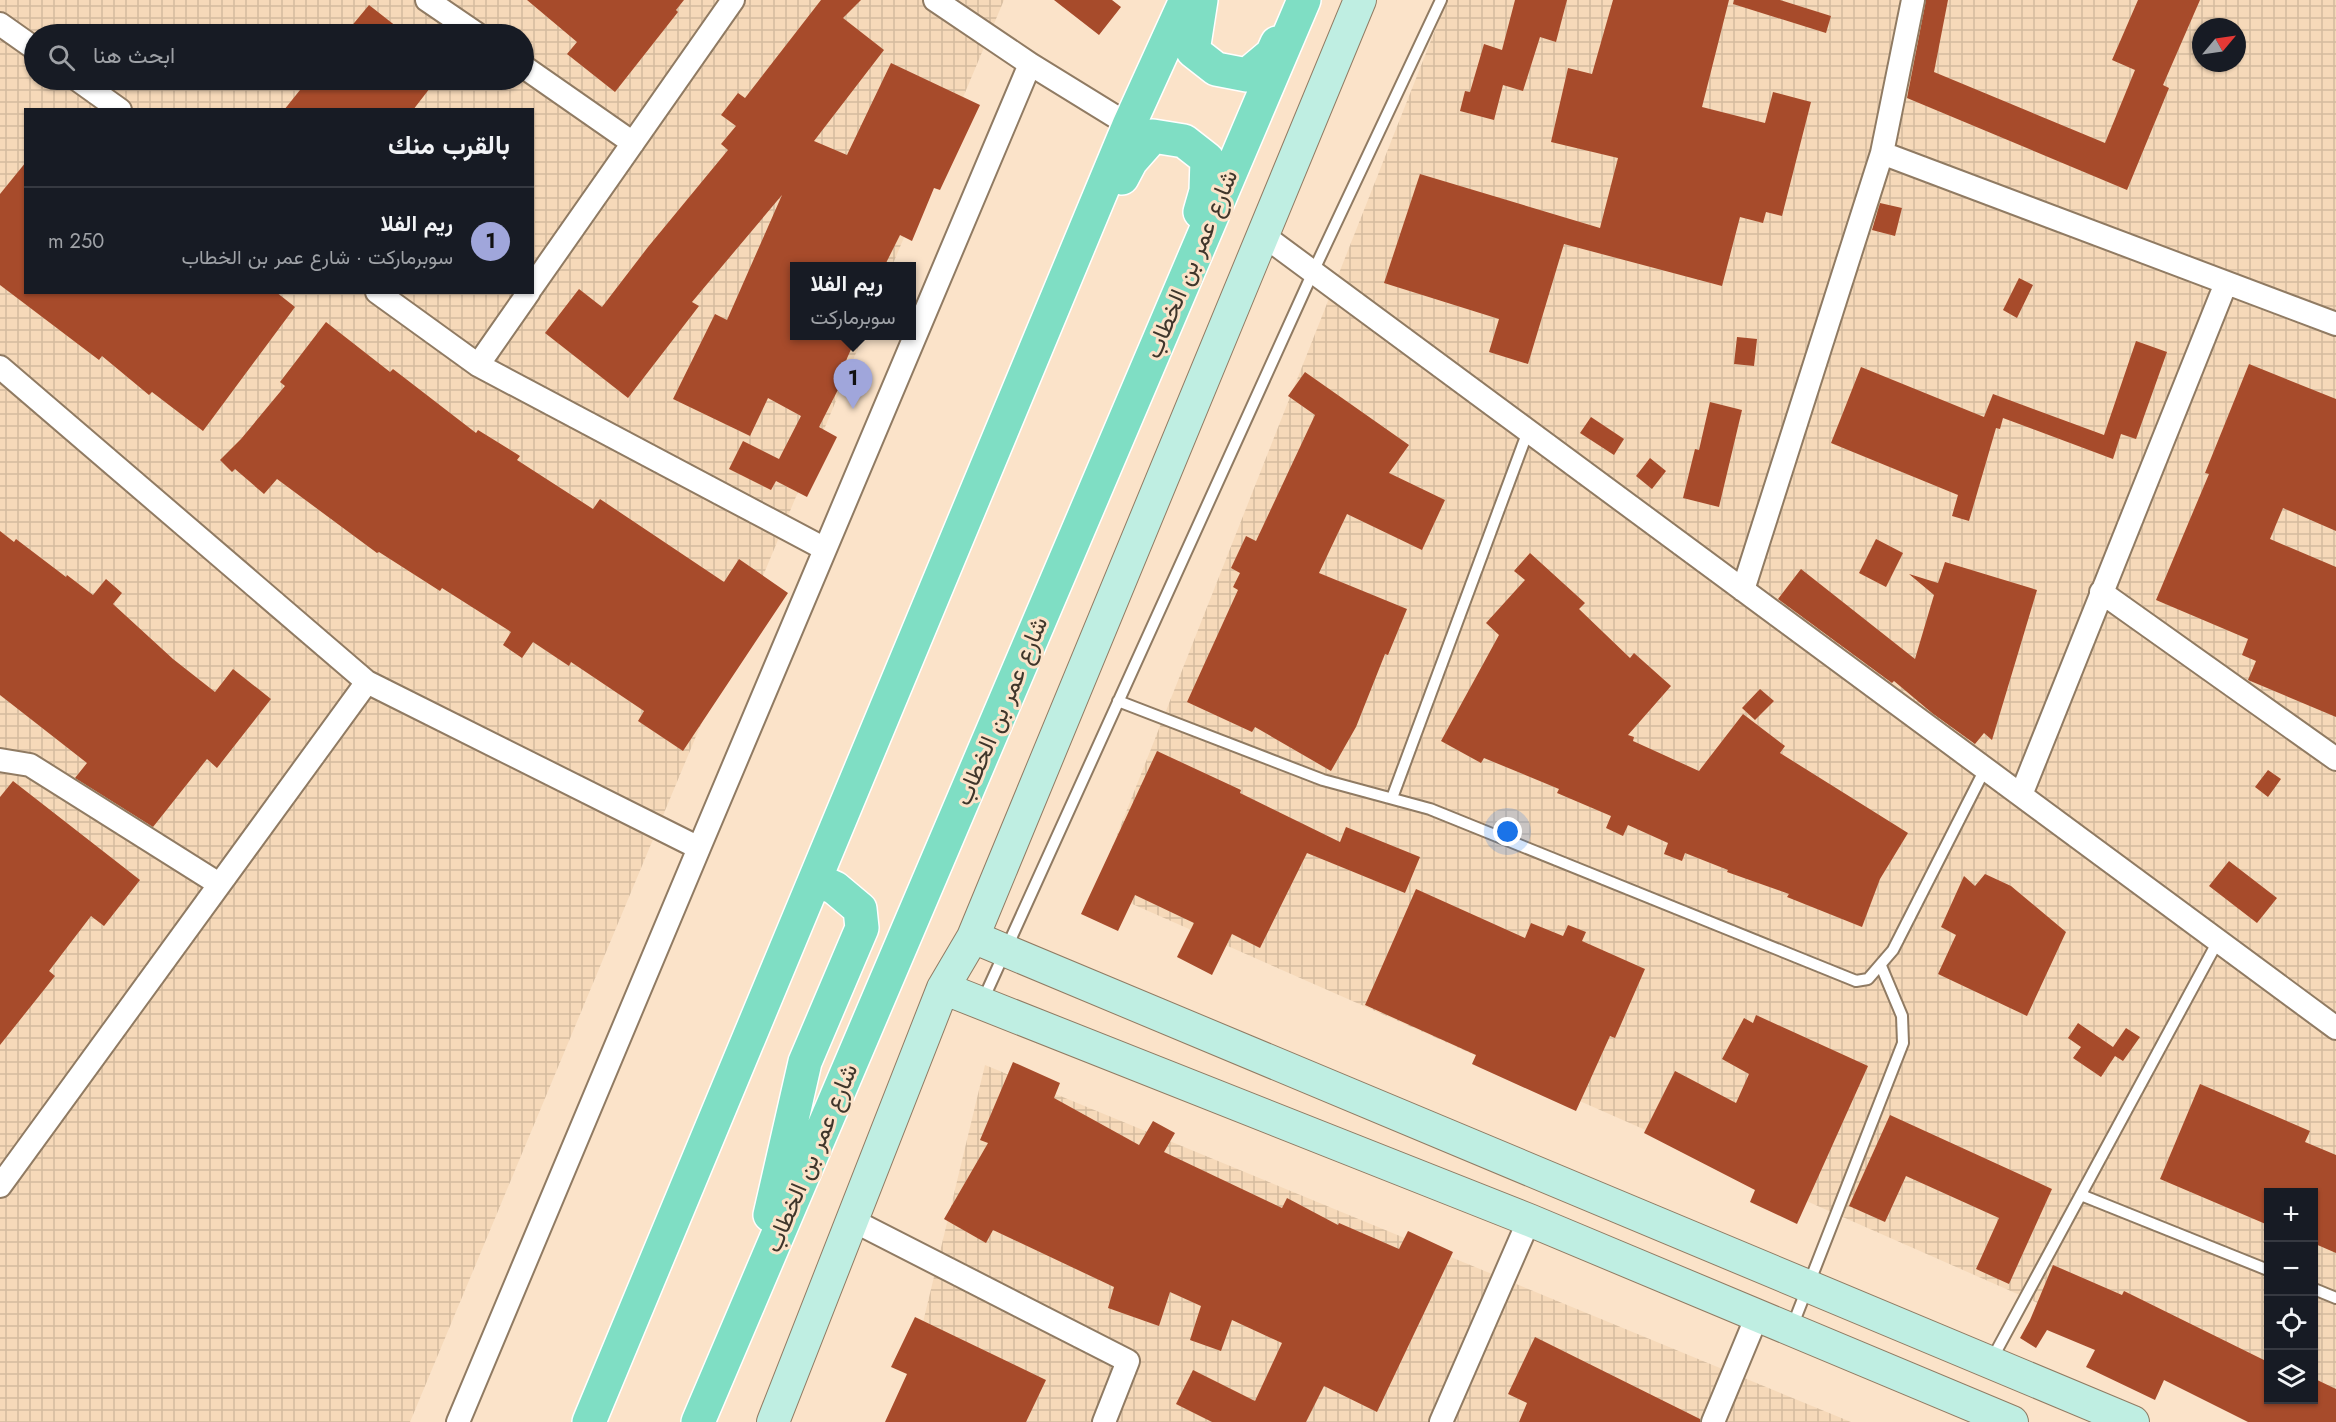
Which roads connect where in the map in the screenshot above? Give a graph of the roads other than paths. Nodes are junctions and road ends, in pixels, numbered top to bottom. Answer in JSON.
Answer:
{"nodes":[{"id":1,"x":427,"y":0,"type":"edge"},
{"id":2,"x":734,"y":0,"type":"edge"},
{"id":3,"x":935,"y":0,"type":"edge"},
{"id":4,"x":1186,"y":0,"type":"edge"},
{"id":5,"x":1201,"y":0,"type":"edge"},
{"id":6,"x":1298,"y":0,"type":"edge"},
{"id":7,"x":1304,"y":0,"type":"edge"},
{"id":8,"x":1360,"y":0,"type":"edge"},
{"id":9,"x":1441,"y":0,"type":"edge"},
{"id":10,"x":1913,"y":0,"type":"edge"},
{"id":11,"x":0,"y":24,"type":"edge"},
{"id":12,"x":462,"y":24,"type":"edge"},
{"id":13,"x":24,"y":41,"type":"edge"},
{"id":14,"x":1030,"y":64,"type":"junction"},
{"id":15,"x":534,"y":74,"type":"edge"},
{"id":16,"x":92,"y":90,"type":"edge"},
{"id":17,"x":117,"y":108,"type":"edge"},
{"id":18,"x":1130,"y":125,"type":"junction"},
{"id":19,"x":633,"y":143,"type":"junction"},
{"id":20,"x":1882,"y":153,"type":"junction"},
{"id":21,"x":1263,"y":235,"type":"junction"},
{"id":22,"x":1313,"y":272,"type":"junction"},
{"id":23,"x":2226,"y":283,"type":"junction"},
{"id":24,"x":534,"y":284,"type":"edge"},
{"id":25,"x":380,"y":294,"type":"edge"},
{"id":26,"x":528,"y":294,"type":"edge"},
{"id":27,"x":1055,"y":303,"type":"junction"},
{"id":28,"x":2336,"y":324,"type":"edge"},
{"id":29,"x":1164,"y":328,"type":"junction"},
{"id":30,"x":916,"y":334,"type":"edge"},
{"id":31,"x":913,"y":340,"type":"edge"},
{"id":32,"x":478,"y":365,"type":"junction"},
{"id":33,"x":0,"y":368,"type":"edge"},
{"id":34,"x":1528,"y":431,"type":"junction"},
{"id":35,"x":825,"y":549,"type":"junction"},
{"id":36,"x":1743,"y":590,"type":"junction"},
{"id":37,"x":2101,"y":592,"type":"junction"},
{"id":38,"x":367,"y":682,"type":"junction"},
{"id":39,"x":1118,"y":701,"type":"junction"},
{"id":40,"x":2336,"y":759,"type":"edge"},
{"id":41,"x":0,"y":760,"type":"edge"},
{"id":42,"x":1985,"y":769,"type":"junction"},
{"id":43,"x":2021,"y":795,"type":"junction"},
{"id":44,"x":1392,"y":798,"type":"junction"},
{"id":45,"x":699,"y":848,"type":"junction"},
{"id":46,"x":815,"y":879,"type":"junction"},
{"id":47,"x":219,"y":884,"type":"junction"},
{"id":48,"x":974,"y":937,"type":"junction"},
{"id":49,"x":2218,"y":941,"type":"junction"},
{"id":50,"x":1005,"y":950,"type":"junction"},
{"id":51,"x":1881,"y":966,"type":"junction"},
{"id":52,"x":943,"y":988,"type":"junction"},
{"id":53,"x":981,"y":1003,"type":"junction"},
{"id":54,"x":2336,"y":1028,"type":"edge"},
{"id":55,"x":0,"y":1186,"type":"edge"},
{"id":56,"x":2081,"y":1195,"type":"junction"},
{"id":57,"x":852,"y":1220,"type":"junction"},
{"id":58,"x":1529,"y":1220,"type":"junction"},
{"id":59,"x":2264,"y":1268,"type":"edge"},
{"id":60,"x":1809,"y":1287,"type":"junction"},
{"id":61,"x":2318,"y":1290,"type":"edge"},
{"id":62,"x":752,"y":1296,"type":"junction"},
{"id":63,"x":2336,"y":1298,"type":"edge"},
{"id":64,"x":1757,"y":1316,"type":"junction"},
{"id":65,"x":1791,"y":1330,"type":"junction"},
{"id":66,"x":1990,"y":1362,"type":"junction"},
{"id":67,"x":458,"y":1422,"type":"edge"},
{"id":68,"x":589,"y":1422,"type":"edge"},
{"id":69,"x":698,"y":1422,"type":"edge"},
{"id":70,"x":773,"y":1422,"type":"edge"},
{"id":71,"x":1104,"y":1422,"type":"edge"},
{"id":72,"x":1441,"y":1422,"type":"edge"},
{"id":73,"x":1713,"y":1422,"type":"edge"},
{"id":74,"x":2012,"y":1422,"type":"edge"},
{"id":75,"x":2133,"y":1422,"type":"edge"}],
"edges":[{"from":1,"to":12,"type":"street"},
{"from":2,"to":19,"type":"street"},
{"from":3,"to":14,"type":"street"},
{"from":4,"to":18,"type":"main road"},
{"from":5,"to":6,"type":"main road"},
{"from":7,"to":29,"type":"main road","name":"شارع عمر بن الخطاب"},
{"from":8,"to":21,"type":"street"},
{"from":9,"to":22,"type":"lane"},
{"from":10,"to":20,"type":"street"},
{"from":11,"to":13,"type":"street"},
{"from":14,"to":18,"type":"street"},
{"from":14,"to":30,"type":"street"},
{"from":15,"to":19,"type":"street"},
{"from":16,"to":17,"type":"street"},
{"from":18,"to":27,"type":"main road"},
{"from":19,"to":24,"type":"street"},
{"from":20,"to":23,"type":"street"},
{"from":20,"to":36,"type":"street"},
{"from":21,"to":22,"type":"street"},
{"from":21,"to":48,"type":"street"},
{"from":22,"to":34,"type":"street"},
{"from":22,"to":39,"type":"lane"},
{"from":23,"to":28,"type":"street"},
{"from":23,"to":37,"type":"street"},
{"from":25,"to":32,"type":"street"},
{"from":26,"to":32,"type":"street"},
{"from":27,"to":29,"type":"main road"},
{"from":27,"to":46,"type":"main road"},
{"from":29,"to":62,"type":"main road","name":"شارع عمر بن الخطاب"},
{"from":31,"to":35,"type":"street"},
{"from":32,"to":35,"type":"street"},
{"from":33,"to":38,"type":"street"},
{"from":34,"to":36,"type":"street"},
{"from":34,"to":44,"type":"lane"},
{"from":35,"to":45,"type":"street"},
{"from":36,"to":42,"type":"street"},
{"from":37,"to":40,"type":"street"},
{"from":37,"to":43,"type":"street"},
{"from":38,"to":45,"type":"street"},
{"from":38,"to":47,"type":"street"},
{"from":39,"to":44,"type":"lane"},
{"from":39,"to":50,"type":"lane"},
{"from":41,"to":47,"type":"street"},
{"from":42,"to":43,"type":"street"},
{"from":42,"to":51,"type":"lane"},
{"from":43,"to":49,"type":"street"},
{"from":44,"to":51,"type":"lane"},
{"from":45,"to":67,"type":"street"},
{"from":46,"to":62,"type":"main road"},
{"from":46,"to":68,"type":"main road"},
{"from":47,"to":55,"type":"street"},
{"from":48,"to":50,"type":"street"},
{"from":48,"to":52,"type":"street"},
{"from":49,"to":54,"type":"street"},
{"from":49,"to":56,"type":"lane"},
{"from":50,"to":53,"type":"lane"},
{"from":50,"to":60,"type":"street"},
{"from":51,"to":60,"type":"lane"},
{"from":52,"to":53,"type":"street"},
{"from":52,"to":57,"type":"street"},
{"from":53,"to":58,"type":"street"},
{"from":56,"to":59,"type":"lane"},
{"from":56,"to":66,"type":"lane"},
{"from":57,"to":70,"type":"street"},
{"from":57,"to":71,"type":"street"},
{"from":58,"to":64,"type":"street"},
{"from":58,"to":72,"type":"street"},
{"from":60,"to":65,"type":"lane"},
{"from":60,"to":66,"type":"street"},
{"from":61,"to":63,"type":"lane"},
{"from":62,"to":69,"type":"main road","name":"شارع عمر بن الخطاب"},
{"from":64,"to":65,"type":"street"},
{"from":64,"to":73,"type":"street"},
{"from":65,"to":74,"type":"street"},
{"from":66,"to":75,"type":"street"}]}
